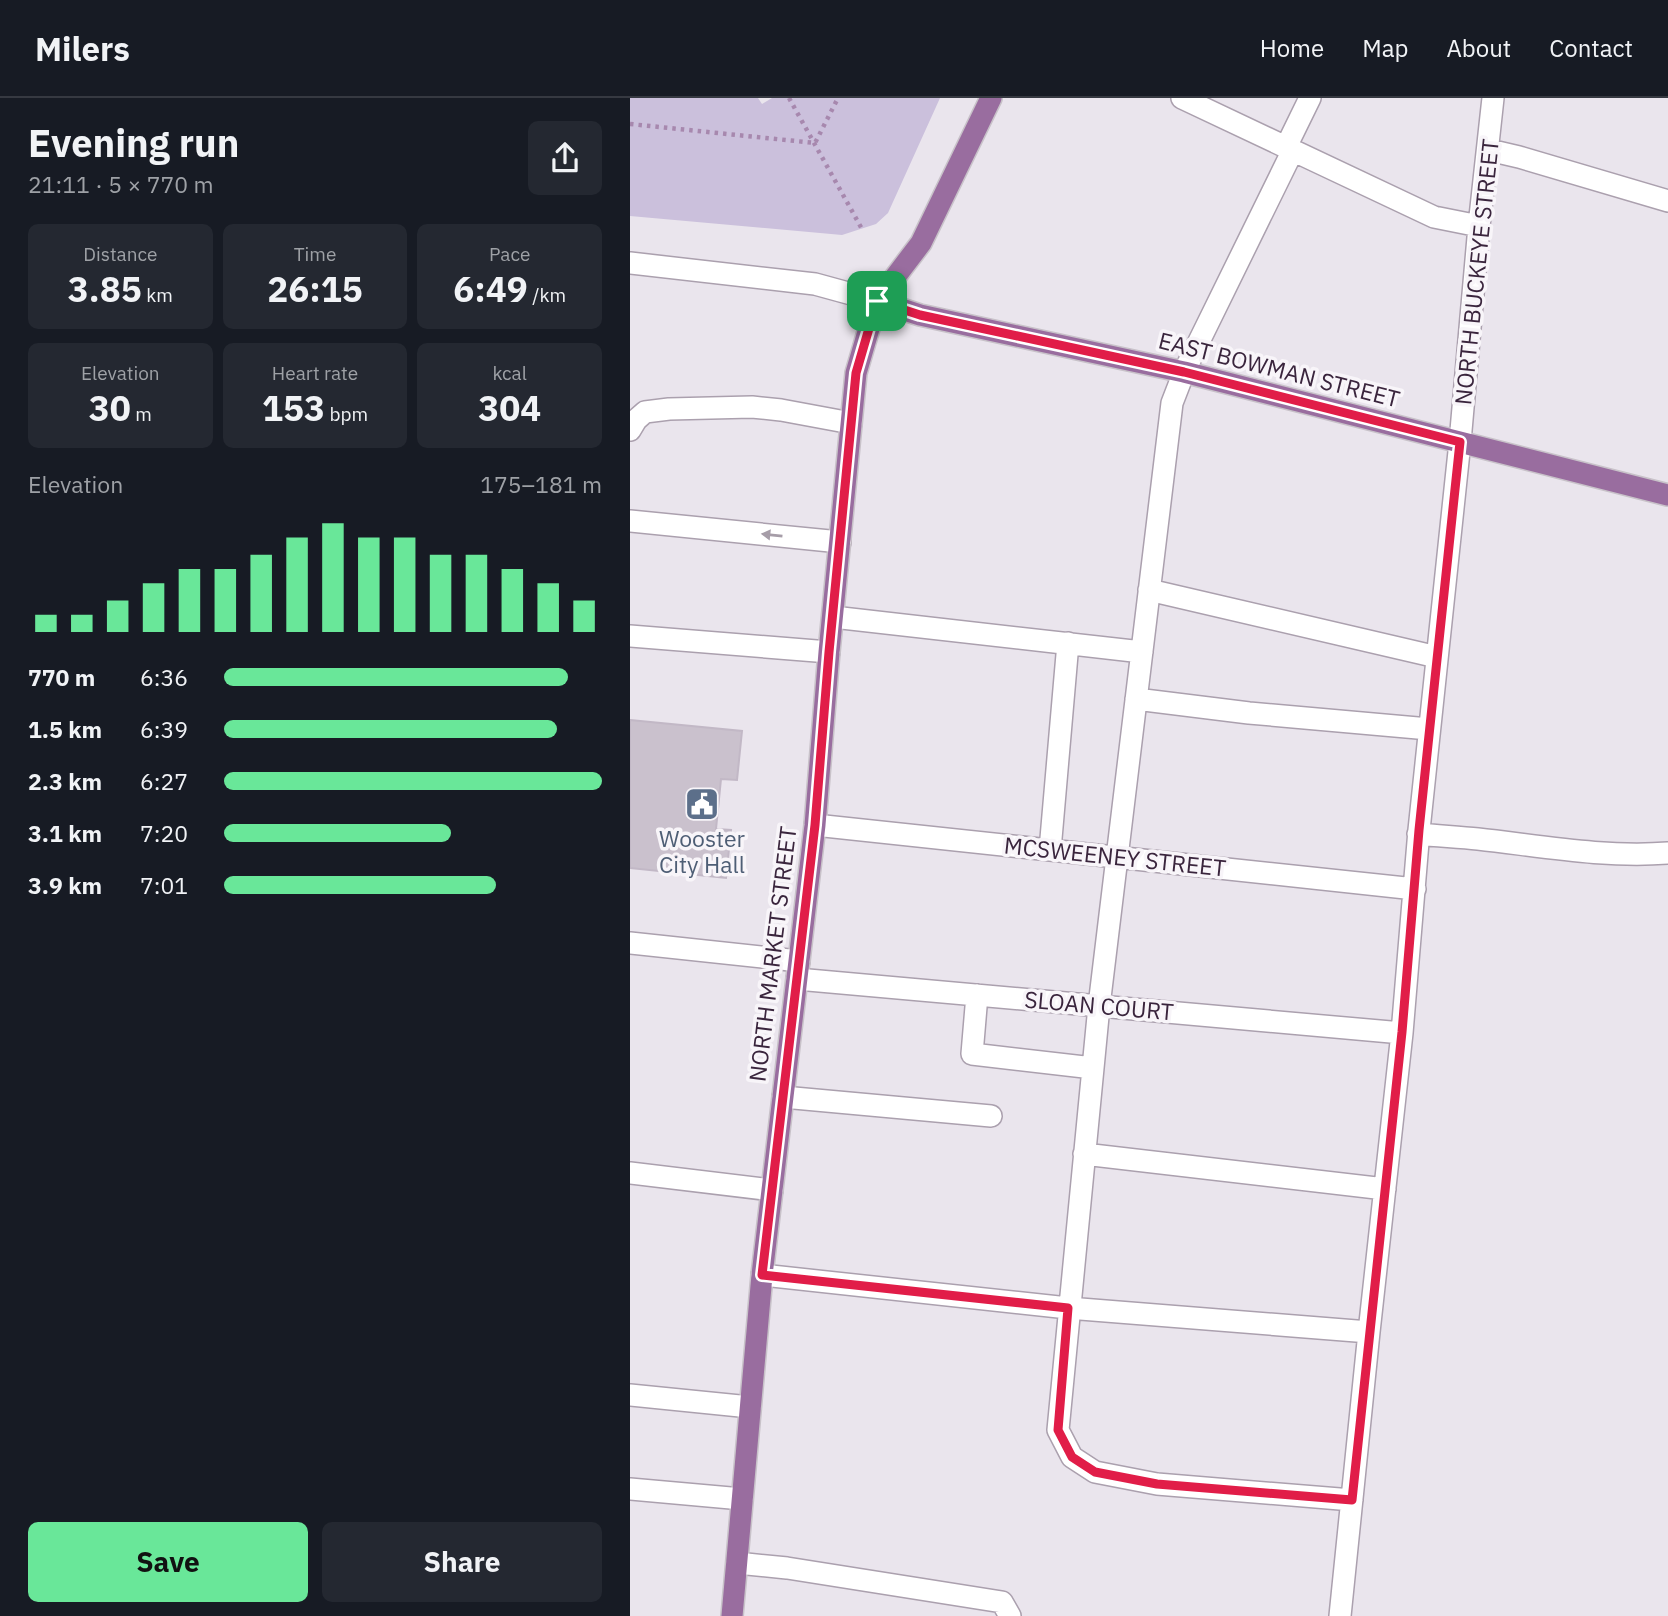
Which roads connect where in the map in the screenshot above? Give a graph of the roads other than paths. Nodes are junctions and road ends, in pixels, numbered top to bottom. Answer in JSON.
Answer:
{"nodes":[{"id":1,"x":991,"y":98,"type":"edge"},
{"id":2,"x":1182,"y":98,"type":"edge"},
{"id":3,"x":1310,"y":98,"type":"edge"},
{"id":4,"x":1493,"y":98,"type":"edge"},
{"id":5,"x":1290,"y":148,"type":"junction"},
{"id":6,"x":1489,"y":150,"type":"junction"},
{"id":7,"x":1668,"y":201,"type":"edge"},
{"id":8,"x":1479,"y":226,"type":"junction"},
{"id":9,"x":630,"y":263,"type":"edge"},
{"id":10,"x":877,"y":301,"type":"junction"},
{"id":11,"x":1184,"y":372,"type":"junction"},
{"id":12,"x":851,"y":423,"type":"junction"},
{"id":13,"x":630,"y":430,"type":"edge"},
{"id":14,"x":1460,"y":442,"type":"junction"},
{"id":15,"x":1668,"y":495,"type":"edge"},
{"id":16,"x":630,"y":521,"type":"edge"},
{"id":17,"x":840,"y":542,"type":"junction"},
{"id":18,"x":1149,"y":590,"type":"junction"},
{"id":19,"x":833,"y":617,"type":"junction"},
{"id":20,"x":630,"y":636,"type":"edge"},
{"id":21,"x":1068,"y":643,"type":"junction"},
{"id":22,"x":829,"y":652,"type":"junction"},
{"id":23,"x":1142,"y":652,"type":"junction"},
{"id":24,"x":1437,"y":657,"type":"junction"},
{"id":25,"x":1136,"y":699,"type":"junction"},
{"id":26,"x":1429,"y":729,"type":"junction"},
{"id":27,"x":815,"y":825,"type":"junction"},
{"id":28,"x":1419,"y":834,"type":"junction"},
{"id":29,"x":1050,"y":850,"type":"junction"},
{"id":30,"x":1668,"y":853,"type":"edge"},
{"id":31,"x":1117,"y":857,"type":"junction"},
{"id":32,"x":1415,"y":889,"type":"junction"},
{"id":33,"x":630,"y":943,"type":"edge"},
{"id":34,"x":797,"y":970,"type":"junction"},
{"id":35,"x":977,"y":995,"type":"junction"},
{"id":36,"x":1099,"y":1006,"type":"junction"},
{"id":37,"x":1402,"y":1032,"type":"junction"},
{"id":38,"x":1093,"y":1068,"type":"junction"},
{"id":39,"x":783,"y":1097,"type":"junction"},
{"id":40,"x":990,"y":1116,"type":"dead end"},
{"id":41,"x":1084,"y":1154,"type":"junction"},
{"id":42,"x":630,"y":1173,"type":"edge"},
{"id":43,"x":772,"y":1189,"type":"junction"},
{"id":44,"x":1385,"y":1189,"type":"junction"},
{"id":45,"x":762,"y":1275,"type":"junction"},
{"id":46,"x":1068,"y":1308,"type":"junction"},
{"id":47,"x":1369,"y":1332,"type":"junction"},
{"id":48,"x":630,"y":1395,"type":"edge"},
{"id":49,"x":750,"y":1406,"type":"junction"},
{"id":50,"x":630,"y":1489,"type":"edge"},
{"id":51,"x":742,"y":1499,"type":"junction"},
{"id":52,"x":1352,"y":1500,"type":"junction"},
{"id":53,"x":737,"y":1563,"type":"junction"},
{"id":54,"x":732,"y":1616,"type":"edge"},
{"id":55,"x":1010,"y":1616,"type":"edge"},
{"id":56,"x":1340,"y":1616,"type":"edge"}],
"edges":[{"from":1,"to":10,"type":"main road"},
{"from":2,"to":5,"type":"street"},
{"from":3,"to":5,"type":"street"},
{"from":4,"to":6,"type":"street","name":"NORTH BUCKEYE STREET"},
{"from":5,"to":8,"type":"street"},
{"from":5,"to":11,"type":"street"},
{"from":6,"to":7,"type":"street"},
{"from":6,"to":8,"type":"street","name":"NORTH BUCKEYE STREET"},
{"from":8,"to":14,"type":"street","name":"NORTH BUCKEYE STREET"},
{"from":9,"to":10,"type":"street"},
{"from":10,"to":11,"type":"main road","name":"EAST BOWMAN STREET"},
{"from":10,"to":12,"type":"main road","name":"NORTH MARKET STREET"},
{"from":11,"to":14,"type":"main road","name":"EAST BOWMAN STREET"},
{"from":11,"to":18,"type":"street"},
{"from":12,"to":13,"type":"street"},
{"from":12,"to":17,"type":"main road","name":"NORTH MARKET STREET"},
{"from":14,"to":15,"type":"main road","name":"EAST BOWMAN STREET"},
{"from":14,"to":24,"type":"street","name":"NORTH BUCKEYE STREET"},
{"from":17,"to":16,"type":"street","one_way":true},
{"from":17,"to":19,"type":"main road","name":"NORTH MARKET STREET"},
{"from":18,"to":23,"type":"street"},
{"from":18,"to":24,"type":"street"},
{"from":19,"to":21,"type":"street"},
{"from":19,"to":22,"type":"main road","name":"NORTH MARKET STREET"},
{"from":20,"to":22,"type":"street"},
{"from":21,"to":23,"type":"street"},
{"from":21,"to":29,"type":"street"},
{"from":22,"to":27,"type":"main road","name":"NORTH MARKET STREET"},
{"from":23,"to":25,"type":"street"},
{"from":24,"to":26,"type":"street","name":"NORTH BUCKEYE STREET"},
{"from":25,"to":26,"type":"street"},
{"from":25,"to":31,"type":"street"},
{"from":26,"to":28,"type":"street","name":"NORTH BUCKEYE STREET"},
{"from":27,"to":29,"type":"street","name":"MCSWEENEY STREET"},
{"from":27,"to":34,"type":"main road","name":"NORTH MARKET STREET"},
{"from":28,"to":30,"type":"street"},
{"from":28,"to":32,"type":"street","name":"NORTH BUCKEYE STREET"},
{"from":29,"to":31,"type":"street","name":"MCSWEENEY STREET"},
{"from":31,"to":32,"type":"street","name":"MCSWEENEY STREET"},
{"from":31,"to":36,"type":"street"},
{"from":32,"to":37,"type":"street","name":"NORTH BUCKEYE STREET"},
{"from":33,"to":34,"type":"street","name":"SLOAN COURT"},
{"from":34,"to":35,"type":"street","name":"SLOAN COURT"},
{"from":34,"to":39,"type":"main road","name":"NORTH MARKET STREET"},
{"from":35,"to":36,"type":"street","name":"SLOAN COURT"},
{"from":35,"to":38,"type":"street"},
{"from":36,"to":37,"type":"street","name":"SLOAN COURT"},
{"from":36,"to":38,"type":"street"},
{"from":37,"to":44,"type":"street","name":"NORTH BUCKEYE STREET"},
{"from":38,"to":41,"type":"street"},
{"from":39,"to":40,"type":"street"},
{"from":39,"to":43,"type":"main road","name":"NORTH MARKET STREET"},
{"from":41,"to":44,"type":"street"},
{"from":41,"to":46,"type":"street"},
{"from":42,"to":43,"type":"street"},
{"from":43,"to":45,"type":"main road","name":"NORTH MARKET STREET"},
{"from":44,"to":47,"type":"street","name":"NORTH BUCKEYE STREET"},
{"from":45,"to":46,"type":"street"},
{"from":45,"to":49,"type":"main road","name":"NORTH MARKET STREET"},
{"from":46,"to":47,"type":"street"},
{"from":46,"to":52,"type":"street"},
{"from":47,"to":52,"type":"street","name":"NORTH BUCKEYE STREET"},
{"from":48,"to":49,"type":"street"},
{"from":49,"to":51,"type":"main road","name":"NORTH MARKET STREET"},
{"from":50,"to":51,"type":"street"},
{"from":51,"to":53,"type":"main road","name":"NORTH MARKET STREET"},
{"from":52,"to":56,"type":"street","name":"NORTH BUCKEYE STREET"},
{"from":53,"to":54,"type":"main road","name":"NORTH MARKET STREET"},
{"from":53,"to":55,"type":"street"}]}
